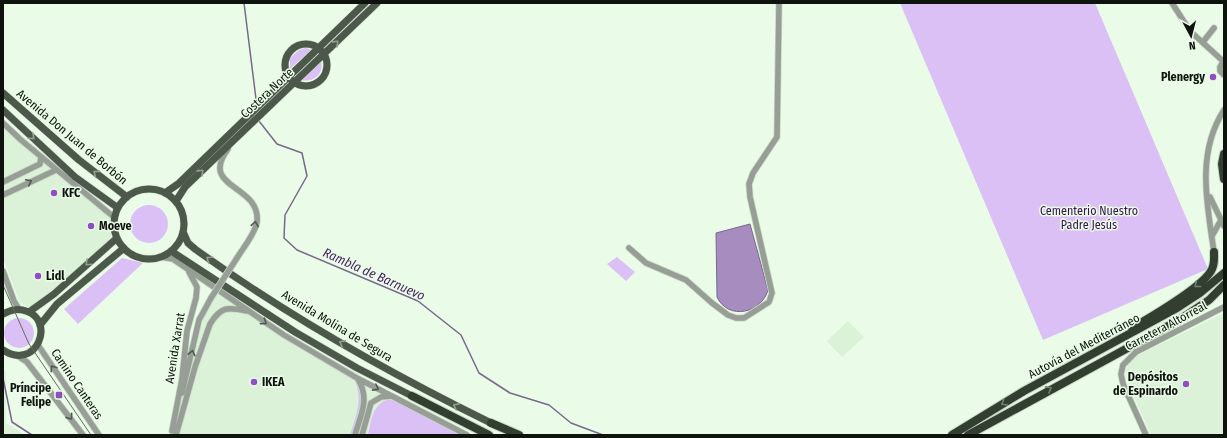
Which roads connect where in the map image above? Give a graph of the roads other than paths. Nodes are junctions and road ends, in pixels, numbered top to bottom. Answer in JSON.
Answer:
{"nodes":[{"id":1,"x":365,"y":3,"type":"edge"},
{"id":2,"x":377,"y":3,"type":"edge"},
{"id":3,"x":779,"y":3,"type":"edge"},
{"id":4,"x":1172,"y":3,"type":"edge"},
{"id":5,"x":1214,"y":28,"type":"dead end"},
{"id":6,"x":1203,"y":42,"type":"junction"},
{"id":7,"x":318,"y":49,"type":"junction"},
{"id":8,"x":324,"y":55,"type":"junction"},
{"id":9,"x":1224,"y":61,"type":"edge"},
{"id":10,"x":1224,"y":75,"type":"edge"},
{"id":11,"x":291,"y":80,"type":"junction"},
{"id":12,"x":3,"y":93,"type":"edge"},
{"id":13,"x":3,"y":110,"type":"edge"},
{"id":14,"x":1224,"y":110,"type":"edge"},
{"id":15,"x":3,"y":123,"type":"edge"},
{"id":16,"x":240,"y":134,"type":"junction"},
{"id":17,"x":1224,"y":154,"type":"edge"},
{"id":18,"x":41,"y":157,"type":"junction"},
{"id":19,"x":56,"y":170,"type":"junction"},
{"id":20,"x":1224,"y":179,"type":"edge"},
{"id":21,"x":3,"y":182,"type":"edge"},
{"id":22,"x":1207,"y":190,"type":"junction"},
{"id":23,"x":165,"y":193,"type":"junction"},
{"id":24,"x":3,"y":195,"type":"edge"},
{"id":25,"x":127,"y":197,"type":"junction"},
{"id":26,"x":176,"y":201,"type":"junction"},
{"id":27,"x":118,"y":208,"type":"junction"},
{"id":28,"x":115,"y":218,"type":"junction"},
{"id":29,"x":1223,"y":222,"type":"edge"},
{"id":30,"x":183,"y":232,"type":"junction"},
{"id":31,"x":117,"y":238,"type":"junction"},
{"id":32,"x":1212,"y":238,"type":"junction"},
{"id":33,"x":124,"y":248,"type":"junction"},
{"id":34,"x":629,"y":248,"type":"dead end"},
{"id":35,"x":171,"y":251,"type":"junction"},
{"id":36,"x":1214,"y":252,"type":"joint"},
{"id":37,"x":161,"y":257,"type":"junction"},
{"id":38,"x":188,"y":270,"type":"junction"},
{"id":39,"x":3,"y":271,"type":"edge"},
{"id":40,"x":1224,"y":273,"type":"edge"},
{"id":41,"x":1224,"y":285,"type":"edge"},
{"id":42,"x":1224,"y":288,"type":"edge"},
{"id":43,"x":1209,"y":300,"type":"junction"},
{"id":44,"x":1224,"y":307,"type":"edge"},
{"id":45,"x":19,"y":309,"type":"junction"},
{"id":46,"x":249,"y":311,"type":"junction"},
{"id":47,"x":29,"y":312,"type":"junction"},
{"id":48,"x":3,"y":314,"type":"edge"},
{"id":49,"x":40,"y":325,"type":"junction"},
{"id":50,"x":38,"y":345,"type":"junction"},
{"id":51,"x":5,"y":353,"type":"edge"},
{"id":52,"x":18,"y":356,"type":"junction"},
{"id":53,"x":1051,"y":377,"type":"junction"},
{"id":54,"x":357,"y":378,"type":"junction"},
{"id":55,"x":391,"y":396,"type":"junction"},
{"id":56,"x":412,"y":396,"type":"joint"},
{"id":57,"x":1015,"y":408,"type":"junction"},
{"id":58,"x":491,"y":423,"type":"joint"},
{"id":59,"x":965,"y":426,"type":"junction"},
{"id":60,"x":173,"y":434,"type":"edge"},
{"id":61,"x":83,"y":435,"type":"edge"},
{"id":62,"x":99,"y":435,"type":"edge"},
{"id":63,"x":355,"y":435,"type":"edge"},
{"id":64,"x":362,"y":435,"type":"edge"},
{"id":65,"x":467,"y":435,"type":"edge"},
{"id":66,"x":489,"y":435,"type":"edge"},
{"id":67,"x":518,"y":435,"type":"edge"},
{"id":68,"x":947,"y":435,"type":"edge"},
{"id":69,"x":952,"y":435,"type":"edge"},
{"id":70,"x":968,"y":435,"type":"edge"},
{"id":71,"x":975,"y":435,"type":"edge"},
{"id":72,"x":1146,"y":435,"type":"edge"}],
"edges":[{"from":1,"to":7,"type":"main road","name":"Costera Norte"},
{"from":8,"to":2,"type":"main road","name":"Costera Norte","one_way":true},
{"from":3,"to":34,"type":"street"},
{"from":4,"to":6,"type":"street"},
{"from":5,"to":6,"type":"street"},
{"from":6,"to":9,"type":"street"},
{"from":7,"to":8,"type":"main road"},
{"from":7,"to":11,"type":"main road","name":"Costera Norte"},
{"from":7,"to":11,"type":"main road"},
{"from":8,"to":11,"type":"main road","name":"Costera Norte"},
{"from":8,"to":11,"type":"main road"},
{"from":9,"to":10,"type":"street"},
{"from":11,"to":16,"type":"main road","name":"Costera Norte"},
{"from":11,"to":23,"type":"main road","name":"Costera Norte"},
{"from":25,"to":12,"type":"main road","name":"Avenida Don Juan de Borbón","one_way":true},
{"from":13,"to":27,"type":"main road","name":"Avenida Don Juan de Borbón","one_way":true},
{"from":14,"to":22,"type":"street"},
{"from":15,"to":18,"type":"street"},
{"from":26,"to":16,"type":"main road","name":"Costera Norte","one_way":true},
{"from":60,"to":16,"type":"street","name":"Avenida Xarrat","one_way":true,"bridge":true},
{"from":17,"to":20,"type":"highway"},
{"from":18,"to":19,"type":"street"},
{"from":18,"to":21,"type":"street"},
{"from":24,"to":19,"type":"street","one_way":true},
{"from":19,"to":28,"type":"street"},
{"from":22,"to":29,"type":"street"},
{"from":22,"to":32,"type":"street"},
{"from":23,"to":25,"type":"main road"},
{"from":23,"to":26,"type":"main road"},
{"from":25,"to":27,"type":"main road"},
{"from":26,"to":30,"type":"main road"},
{"from":27,"to":28,"type":"main road"},
{"from":28,"to":31,"type":"main road"},
{"from":29,"to":32,"type":"street"},
{"from":30,"to":35,"type":"main road"},
{"from":58,"to":30,"type":"main road","name":"Avenida Molina de Segura","one_way":true},
{"from":31,"to":33,"type":"main road"},
{"from":31,"to":47,"type":"main road","one_way":true},
{"from":32,"to":36,"type":"street"},
{"from":33,"to":37,"type":"main road"},
{"from":33,"to":49,"type":"main road"},
{"from":35,"to":37,"type":"main road"},
{"from":35,"to":56,"type":"main road","name":"Avenida Molina de Segura"},
{"from":36,"to":53,"type":"highway","one_way":true},
{"from":37,"to":38,"type":"street"},
{"from":38,"to":46,"type":"street"},
{"from":38,"to":60,"type":"street","name":"Avenida Xarrat"},
{"from":39,"to":45,"type":"street"},
{"from":40,"to":53,"type":"highway","name":"Autovía del Mediterráneo"},
{"from":41,"to":43,"type":"highway","name":"Autovía del Mediterráneo"},
{"from":42,"to":43,"type":"highway"},
{"from":57,"to":43,"type":"highway","name":"Autovía del Mediterráneo","one_way":true},
{"from":44,"to":72,"type":"street","name":"Carretera Altorreal"},
{"from":45,"to":47,"type":"main road"},
{"from":45,"to":48,"type":"main road"},
{"from":46,"to":54,"type":"street","one_way":true},
{"from":46,"to":60,"type":"street","name":"Avenida Xarrat"},
{"from":47,"to":49,"type":"main road"},
{"from":49,"to":50,"type":"main road"},
{"from":50,"to":52,"type":"main road"},
{"from":62,"to":50,"type":"street","name":"Camino Canteras","one_way":true},
{"from":51,"to":52,"type":"main road"},
{"from":52,"to":61,"type":"street","name":"Camino Canteras","one_way":true},
{"from":53,"to":59,"type":"highway","name":"Autovía del Mediterráneo","one_way":true},
{"from":54,"to":55,"type":"street","one_way":true},
{"from":54,"to":63,"type":"street"},
{"from":55,"to":64,"type":"street"},
{"from":55,"to":65,"type":"street"},
{"from":56,"to":66,"type":"highway"},
{"from":57,"to":70,"type":"highway","name":"Autovía del Mediterráneo"},
{"from":57,"to":71,"type":"highway"},
{"from":58,"to":67,"type":"highway"},
{"from":59,"to":68,"type":"highway"},
{"from":59,"to":69,"type":"highway","name":"Autovía del Mediterráneo"}]}
